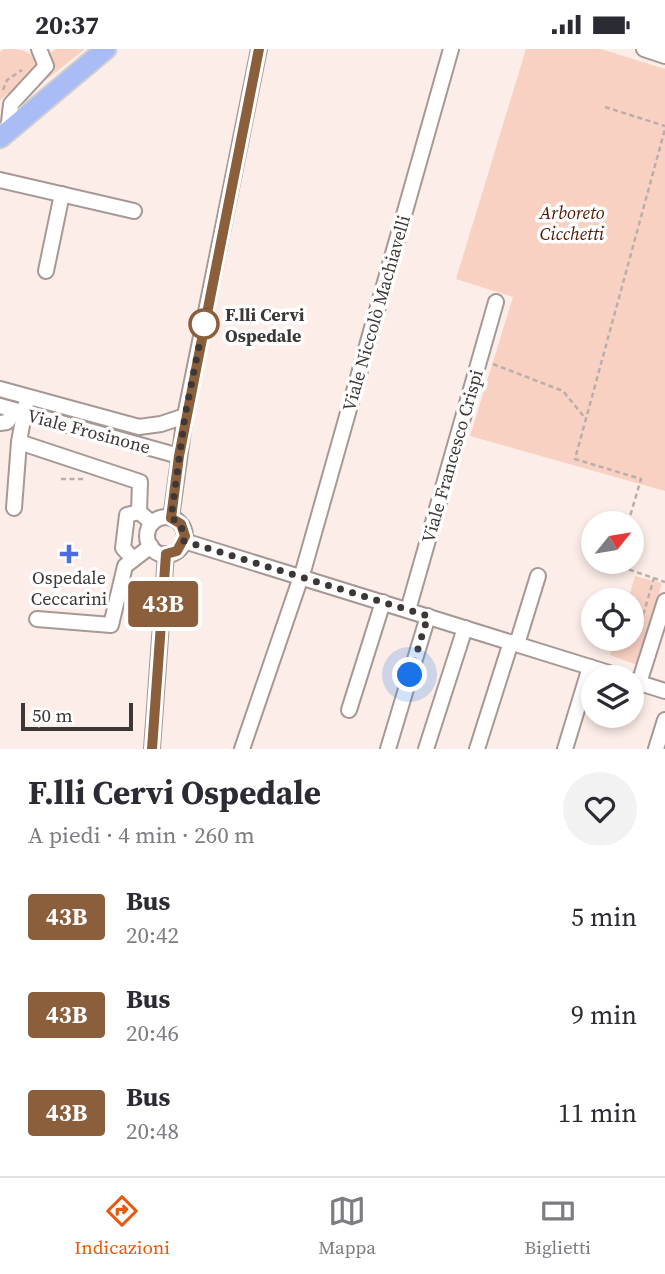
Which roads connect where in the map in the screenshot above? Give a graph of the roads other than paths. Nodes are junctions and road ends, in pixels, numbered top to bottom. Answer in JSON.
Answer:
{"nodes":[{"id":1,"x":39,"y":49,"type":"edge"},
{"id":2,"x":106,"y":49,"type":"edge"},
{"id":3,"x":259,"y":49,"type":"edge"},
{"id":4,"x":451,"y":49,"type":"edge"},
{"id":5,"x":644,"y":49,"type":"edge"},
{"id":6,"x":665,"y":56,"type":"edge"},
{"id":7,"x":4,"y":135,"type":"edge"},
{"id":8,"x":0,"y":180,"type":"edge"},
{"id":9,"x":62,"y":194,"type":"junction"},
{"id":10,"x":134,"y":211,"type":"dead end"},
{"id":11,"x":46,"y":271,"type":"dead end"},
{"id":12,"x":496,"y":302,"type":"dead end"},
{"id":13,"x":0,"y":389,"type":"edge"},
{"id":14,"x":27,"y":397,"type":"junction"},
{"id":15,"x":0,"y":406,"type":"edge"},
{"id":16,"x":19,"y":412,"type":"junction"},
{"id":17,"x":185,"y":416,"type":"junction"},
{"id":18,"x":0,"y":423,"type":"edge"},
{"id":19,"x":19,"y":442,"type":"junction"},
{"id":20,"x":179,"y":456,"type":"junction"},
{"id":21,"x":13,"y":509,"type":"dead end"},
{"id":22,"x":139,"y":512,"type":"junction"},
{"id":23,"x":171,"y":518,"type":"junction"},
{"id":24,"x":152,"y":523,"type":"junction"},
{"id":25,"x":184,"y":541,"type":"junction"},
{"id":26,"x":150,"y":546,"type":"junction"},
{"id":27,"x":166,"y":554,"type":"junction"},
{"id":28,"x":132,"y":558,"type":"junction"},
{"id":29,"x":301,"y":576,"type":"junction"},
{"id":30,"x":538,"y":576,"type":"dead end"},
{"id":31,"x":665,"y":601,"type":"edge"},
{"id":32,"x":383,"y":602,"type":"junction"},
{"id":33,"x":408,"y":610,"type":"junction"},
{"id":34,"x":428,"y":616,"type":"junction"},
{"id":35,"x":37,"y":619,"type":"dead end"},
{"id":36,"x":465,"y":628,"type":"junction"},
{"id":37,"x":514,"y":643,"type":"junction"},
{"id":38,"x":584,"y":665,"type":"edge"},
{"id":39,"x":642,"y":665,"type":"edge"},
{"id":40,"x":644,"y":684,"type":"edge"},
{"id":41,"x":665,"y":691,"type":"edge"},
{"id":42,"x":581,"y":697,"type":"edge"},
{"id":43,"x":349,"y":710,"type":"dead end"},
{"id":44,"x":665,"y":720,"type":"edge"},
{"id":45,"x":152,"y":749,"type":"edge"},
{"id":46,"x":242,"y":749,"type":"edge"},
{"id":47,"x":388,"y":749,"type":"edge"},
{"id":48,"x":426,"y":749,"type":"edge"},
{"id":49,"x":477,"y":749,"type":"edge"},
{"id":50,"x":565,"y":749,"type":"edge"},
{"id":51,"x":656,"y":749,"type":"edge"}],
"edges":[{"from":1,"to":7,"type":"street"},
{"from":2,"to":7,"type":"main road"},
{"from":3,"to":17,"type":"street"},
{"from":4,"to":29,"type":"street","name":"Viale Niccolò Machiavelli"},
{"from":5,"to":6,"type":"street"},
{"from":8,"to":9,"type":"street"},
{"from":9,"to":10,"type":"street"},
{"from":9,"to":11,"type":"street"},
{"from":12,"to":33,"type":"street","name":"Viale Francesco Crispi"},
{"from":13,"to":14,"type":"street","name":"Viale Frosinone"},
{"from":14,"to":16,"type":"street"},
{"from":14,"to":17,"type":"street","name":"Viale Frosinone"},
{"from":15,"to":16,"type":"street","name":"Viale Frosinone"},
{"from":16,"to":18,"type":"street"},
{"from":16,"to":19,"type":"street"},
{"from":16,"to":20,"type":"street","name":"Viale Frosinone"},
{"from":17,"to":20,"type":"street"},
{"from":19,"to":21,"type":"street"},
{"from":19,"to":22,"type":"street"},
{"from":20,"to":23,"type":"street"},
{"from":22,"to":24,"type":"street"},
{"from":22,"to":28,"type":"street"},
{"from":23,"to":24,"type":"street"},
{"from":23,"to":25,"type":"street"},
{"from":24,"to":26,"type":"street"},
{"from":25,"to":27,"type":"street"},
{"from":25,"to":29,"type":"street"},
{"from":26,"to":27,"type":"street"},
{"from":26,"to":28,"type":"street"},
{"from":27,"to":45,"type":"street"},
{"from":28,"to":35,"type":"street"},
{"from":29,"to":32,"type":"street"},
{"from":29,"to":46,"type":"street","name":"Viale Niccolò Machiavelli"},
{"from":30,"to":37,"type":"street"},
{"from":31,"to":39,"type":"street"},
{"from":32,"to":33,"type":"street"},
{"from":32,"to":43,"type":"street"},
{"from":33,"to":34,"type":"street"},
{"from":34,"to":36,"type":"street"},
{"from":34,"to":47,"type":"street"},
{"from":36,"to":37,"type":"street"},
{"from":36,"to":48,"type":"street"},
{"from":37,"to":38,"type":"street"},
{"from":37,"to":49,"type":"street"},
{"from":40,"to":41,"type":"street"},
{"from":42,"to":50,"type":"street"},
{"from":44,"to":51,"type":"street"}]}
